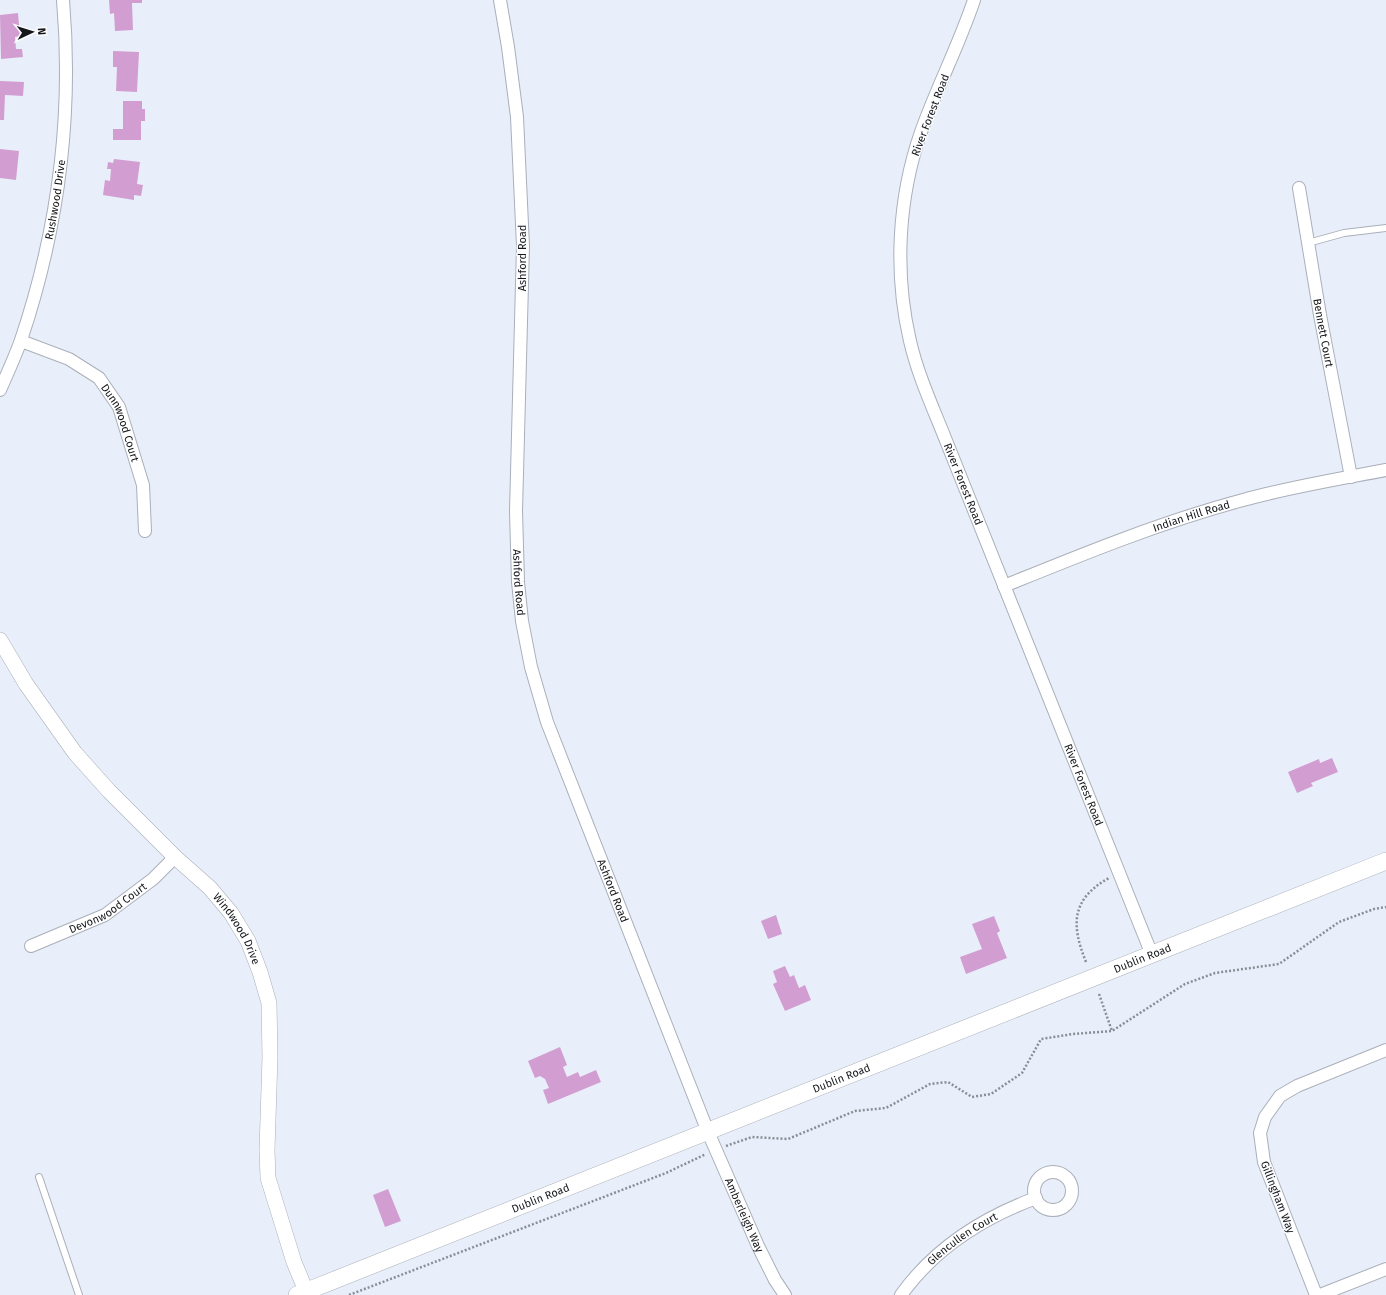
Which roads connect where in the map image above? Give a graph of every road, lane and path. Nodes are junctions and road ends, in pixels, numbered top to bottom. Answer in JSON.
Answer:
{"nodes":[{"id":1,"x":63,"y":0,"type":"edge"},
{"id":2,"x":500,"y":0,"type":"edge"},
{"id":3,"x":974,"y":0,"type":"edge"},
{"id":4,"x":1299,"y":188,"type":"dead end"},
{"id":5,"x":1386,"y":228,"type":"edge"},
{"id":6,"x":1308,"y":243,"type":"junction"},
{"id":7,"x":21,"y":341,"type":"junction"},
{"id":8,"x":0,"y":390,"type":"edge"},
{"id":9,"x":1386,"y":470,"type":"edge"},
{"id":10,"x":1350,"y":477,"type":"junction"},
{"id":11,"x":145,"y":531,"type":"dead end"},
{"id":12,"x":1004,"y":586,"type":"junction"},
{"id":13,"x":0,"y":640,"type":"edge"},
{"id":14,"x":175,"y":857,"type":"junction"},
{"id":15,"x":1386,"y":861,"type":"edge"},
{"id":16,"x":1118,"y":873,"type":"junction"},
{"id":17,"x":1386,"y":907,"type":"edge"},
{"id":18,"x":31,"y":946,"type":"dead end"},
{"id":19,"x":1152,"y":955,"type":"junction"},
{"id":20,"x":1086,"y":962,"type":"dead end"},
{"id":21,"x":1099,"y":994,"type":"dead end"},
{"id":22,"x":1112,"y":1031,"type":"junction"},
{"id":23,"x":1386,"y":1050,"type":"edge"},
{"id":24,"x":708,"y":1132,"type":"junction"},
{"id":25,"x":716,"y":1150,"type":"junction"},
{"id":26,"x":38,"y":1177,"type":"dead end"},
{"id":27,"x":1036,"y":1198,"type":"dead end"},
{"id":28,"x":1386,"y":1269,"type":"edge"},
{"id":29,"x":303,"y":1294,"type":"edge"},
{"id":30,"x":78,"y":1295,"type":"edge"},
{"id":31,"x":349,"y":1295,"type":"edge"},
{"id":32,"x":785,"y":1295,"type":"edge"},
{"id":33,"x":900,"y":1295,"type":"edge"},
{"id":34,"x":1316,"y":1295,"type":"edge"},
{"id":35,"x":1320,"y":1295,"type":"edge"}],
"edges":[{"from":1,"to":7,"type":"street","name":"Rushwood Drive"},
{"from":2,"to":24,"type":"street","name":"Ashford Road"},
{"from":3,"to":12,"type":"street","name":"River Forest Road"},
{"from":4,"to":6,"type":"street","name":"Bennett Court"},
{"from":5,"to":6,"type":"lane"},
{"from":6,"to":10,"type":"street","name":"Bennett Court"},
{"from":7,"to":8,"type":"street","name":"Rushwood Drive"},
{"from":7,"to":11,"type":"street","name":"Dunnwood Court"},
{"from":9,"to":10,"type":"street","name":"Indian Hill Road"},
{"from":10,"to":12,"type":"street","name":"Indian Hill Road"},
{"from":12,"to":16,"type":"street","name":"River Forest Road"},
{"from":13,"to":14,"type":"street","name":"Windwood Drive"},
{"from":14,"to":18,"type":"street","name":"Devonwood Court"},
{"from":14,"to":29,"type":"street","name":"Windwood Drive"},
{"from":15,"to":19,"type":"main road","name":"Dublin Road"},
{"from":16,"to":19,"type":"street","name":"River Forest Road"},
{"from":16,"to":20,"type":"path"},
{"from":17,"to":22,"type":"path"},
{"from":19,"to":24,"type":"main road","name":"Dublin Road"},
{"from":21,"to":22,"type":"path"},
{"from":22,"to":25,"type":"path"},
{"from":23,"to":34,"type":"street","name":"Gillingham Way"},
{"from":24,"to":25,"type":"street","name":"Amberleigh Way"},
{"from":24,"to":29,"type":"main road","name":"Dublin Road"},
{"from":25,"to":31,"type":"path"},
{"from":25,"to":32,"type":"street","name":"Amberleigh Way"},
{"from":26,"to":30,"type":"lane"},
{"from":27,"to":33,"type":"street","name":"Glencullen Court"},
{"from":28,"to":35,"type":"street"}]}
